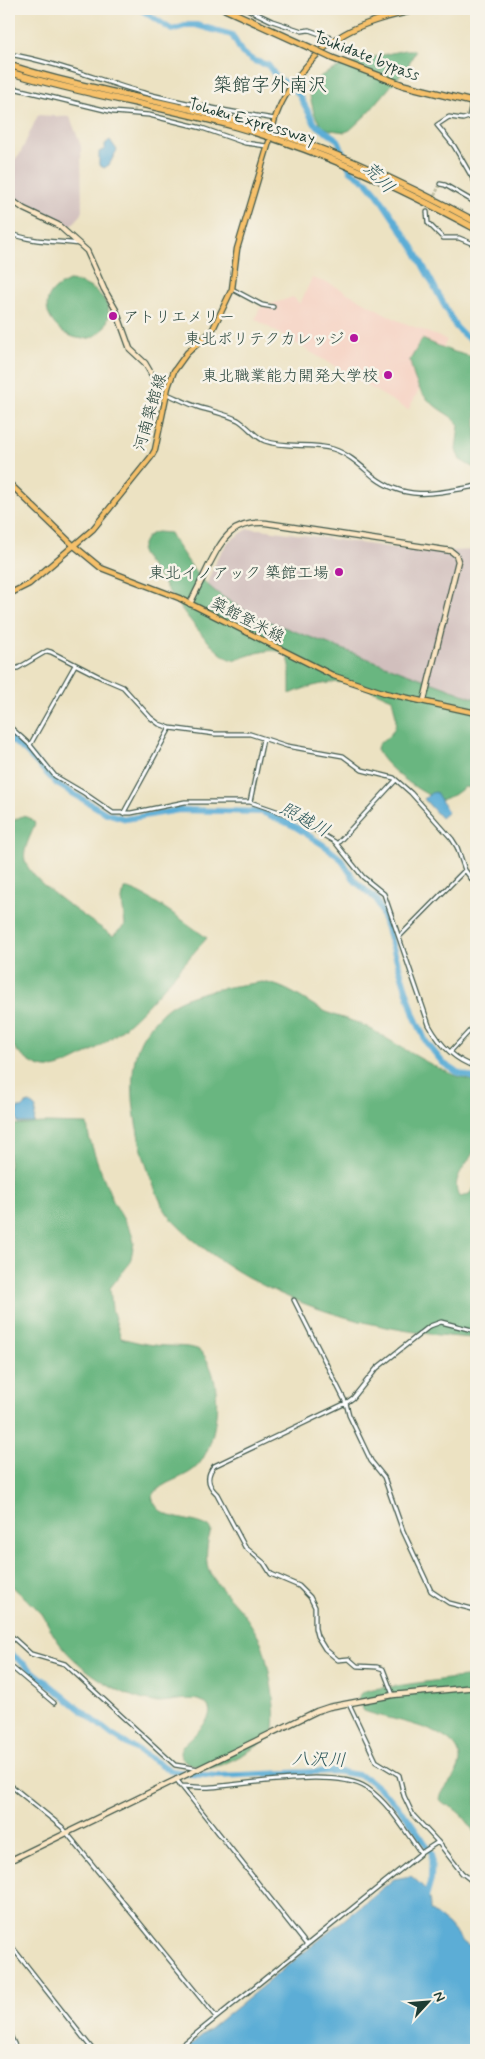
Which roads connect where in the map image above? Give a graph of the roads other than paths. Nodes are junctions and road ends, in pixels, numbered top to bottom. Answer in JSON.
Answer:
{"nodes":[{"id":1,"x":225,"y":9,"type":"edge"},
{"id":2,"x":247,"y":9,"type":"edge"},
{"id":3,"x":420,"y":9,"type":"edge"},
{"id":4,"x":334,"y":39,"type":"junction"},
{"id":5,"x":9,"y":54,"type":"edge"},
{"id":6,"x":9,"y":65,"type":"edge"},
{"id":7,"x":9,"y":72,"type":"edge"},
{"id":8,"x":9,"y":87,"type":"edge"},
{"id":9,"x":476,"y":89,"type":"edge"},
{"id":10,"x":475,"y":102,"type":"edge"},
{"id":11,"x":275,"y":119,"type":"junction"},
{"id":12,"x":273,"y":126,"type":"dead end"},
{"id":13,"x":268,"y":144,"type":"joint"},
{"id":14,"x":440,"y":184,"type":"dead end"},
{"id":15,"x":476,"y":184,"type":"edge"},
{"id":16,"x":9,"y":198,"type":"edge"},
{"id":17,"x":476,"y":202,"type":"edge"},
{"id":18,"x":427,"y":212,"type":"dead end"},
{"id":19,"x":476,"y":222,"type":"edge"},
{"id":20,"x":476,"y":229,"type":"edge"},
{"id":21,"x":9,"y":233,"type":"edge"},
{"id":22,"x":80,"y":244,"type":"junction"},
{"id":23,"x":476,"y":245,"type":"edge"},
{"id":24,"x":232,"y":289,"type":"junction"},
{"id":25,"x":273,"y":307,"type":"dead end"},
{"id":26,"x":168,"y":387,"type":"junction"},
{"id":27,"x":167,"y":394,"type":"junction"},
{"id":28,"x":9,"y":483,"type":"edge"},
{"id":29,"x":476,"y":486,"type":"edge"},
{"id":30,"x":73,"y":545,"type":"junction"},
{"id":31,"x":9,"y":594,"type":"edge"},
{"id":32,"x":190,"y":604,"type":"junction"},
{"id":33,"x":75,"y":664,"type":"junction"},
{"id":34,"x":9,"y":669,"type":"edge"},
{"id":35,"x":424,"y":700,"type":"junction"},
{"id":36,"x":476,"y":713,"type":"edge"},
{"id":37,"x":9,"y":726,"type":"edge"},
{"id":38,"x":170,"y":728,"type":"junction"},
{"id":39,"x":263,"y":739,"type":"junction"},
{"id":40,"x":30,"y":745,"type":"junction"},
{"id":41,"x":396,"y":780,"type":"junction"},
{"id":42,"x":250,"y":802,"type":"junction"},
{"id":43,"x":124,"y":814,"type":"junction"},
{"id":44,"x":337,"y":844,"type":"junction"},
{"id":45,"x":465,"y":870,"type":"junction"},
{"id":46,"x":476,"y":885,"type":"edge"},
{"id":47,"x":399,"y":937,"type":"junction"},
{"id":48,"x":476,"y":1024,"type":"edge"},
{"id":49,"x":450,"y":1052,"type":"junction"},
{"id":50,"x":476,"y":1067,"type":"edge"},
{"id":51,"x":294,"y":1300,"type":"dead end"},
{"id":52,"x":476,"y":1331,"type":"edge"},
{"id":53,"x":346,"y":1403,"type":"junction"},
{"id":54,"x":476,"y":1610,"type":"edge"},
{"id":55,"x":9,"y":1634,"type":"edge"},
{"id":56,"x":9,"y":1665,"type":"edge"},
{"id":57,"x":476,"y":1687,"type":"edge"},
{"id":58,"x":394,"y":1695,"type":"junction"},
{"id":59,"x":54,"y":1703,"type":"dead end"},
{"id":60,"x":349,"y":1704,"type":"junction"},
{"id":61,"x":199,"y":1769,"type":"junction"},
{"id":62,"x":176,"y":1779,"type":"junction"},
{"id":63,"x":9,"y":1784,"type":"edge"},
{"id":64,"x":180,"y":1786,"type":"junction"},
{"id":65,"x":65,"y":1834,"type":"junction"},
{"id":66,"x":438,"y":1842,"type":"junction"},
{"id":67,"x":421,"y":1853,"type":"junction"},
{"id":68,"x":9,"y":1861,"type":"edge"},
{"id":69,"x":476,"y":1884,"type":"edge"},
{"id":70,"x":9,"y":1943,"type":"edge"},
{"id":71,"x":306,"y":1944,"type":"junction"},
{"id":72,"x":216,"y":2017,"type":"junction"},
{"id":73,"x":9,"y":2033,"type":"edge"},
{"id":74,"x":17,"y":2050,"type":"edge"},
{"id":75,"x":93,"y":2050,"type":"edge"},
{"id":76,"x":176,"y":2050,"type":"edge"}],
"edges":[{"from":1,"to":10,"type":"highway","name":"Tsukidate bypass","bridge":true},
{"from":2,"to":4,"type":"street"},
{"from":3,"to":4,"type":"main road"},
{"from":4,"to":11,"type":"main road"},
{"from":5,"to":11,"type":"street"},
{"from":6,"to":19,"type":"highway","name":"Tohoku Expressway"},
{"from":7,"to":20,"type":"highway","name":"Tohoku Expressway"},
{"from":8,"to":13,"type":"street"},
{"from":9,"to":10,"type":"street"},
{"from":10,"to":15,"type":"street"},
{"from":11,"to":12,"type":"main road"},
{"from":13,"to":24,"type":"main road","name":"河南築館線"},
{"from":14,"to":17,"type":"street"},
{"from":16,"to":22,"type":"street"},
{"from":18,"to":23,"type":"street"},
{"from":21,"to":22,"type":"street"},
{"from":22,"to":26,"type":"street"},
{"from":24,"to":25,"type":"street"},
{"from":24,"to":26,"type":"main road","name":"河南築館線"},
{"from":26,"to":27,"type":"main road","name":"河南築館線"},
{"from":27,"to":29,"type":"street"},
{"from":27,"to":30,"type":"main road","name":"河南築館線"},
{"from":28,"to":30,"type":"main road","name":"築館登米線"},
{"from":30,"to":31,"type":"main road","name":"河南築館線"},
{"from":30,"to":32,"type":"main road","name":"築館登米線"},
{"from":32,"to":35,"type":"main road","name":"築館登米線"},
{"from":32,"to":35,"type":"street"},
{"from":33,"to":34,"type":"street"},
{"from":33,"to":38,"type":"street"},
{"from":33,"to":40,"type":"street"},
{"from":35,"to":36,"type":"main road","name":"築館登米線"},
{"from":37,"to":40,"type":"street"},
{"from":38,"to":39,"type":"street"},
{"from":38,"to":43,"type":"street"},
{"from":39,"to":41,"type":"street"},
{"from":39,"to":42,"type":"street"},
{"from":40,"to":43,"type":"street"},
{"from":41,"to":44,"type":"street"},
{"from":41,"to":45,"type":"street"},
{"from":42,"to":43,"type":"street"},
{"from":42,"to":44,"type":"street"},
{"from":44,"to":47,"type":"street"},
{"from":45,"to":46,"type":"street"},
{"from":45,"to":47,"type":"street"},
{"from":47,"to":49,"type":"street"},
{"from":48,"to":49,"type":"street"},
{"from":49,"to":50,"type":"street"},
{"from":51,"to":53,"type":"street"},
{"from":52,"to":53,"type":"street"},
{"from":53,"to":54,"type":"street"},
{"from":53,"to":58,"type":"street"},
{"from":55,"to":61,"type":"street"},
{"from":56,"to":59,"type":"street"},
{"from":57,"to":58,"type":"street"},
{"from":58,"to":60,"type":"street"},
{"from":60,"to":61,"type":"street"},
{"from":60,"to":66,"type":"street"},
{"from":61,"to":62,"type":"street"},
{"from":62,"to":64,"type":"street"},
{"from":62,"to":65,"type":"street"},
{"from":63,"to":65,"type":"street"},
{"from":64,"to":67,"type":"street"},
{"from":64,"to":71,"type":"street"},
{"from":65,"to":68,"type":"street"},
{"from":65,"to":72,"type":"street"},
{"from":66,"to":67,"type":"street"},
{"from":66,"to":69,"type":"street"},
{"from":67,"to":71,"type":"street"},
{"from":70,"to":75,"type":"street"},
{"from":71,"to":72,"type":"street"},
{"from":72,"to":76,"type":"street"},
{"from":73,"to":74,"type":"street"}]}
